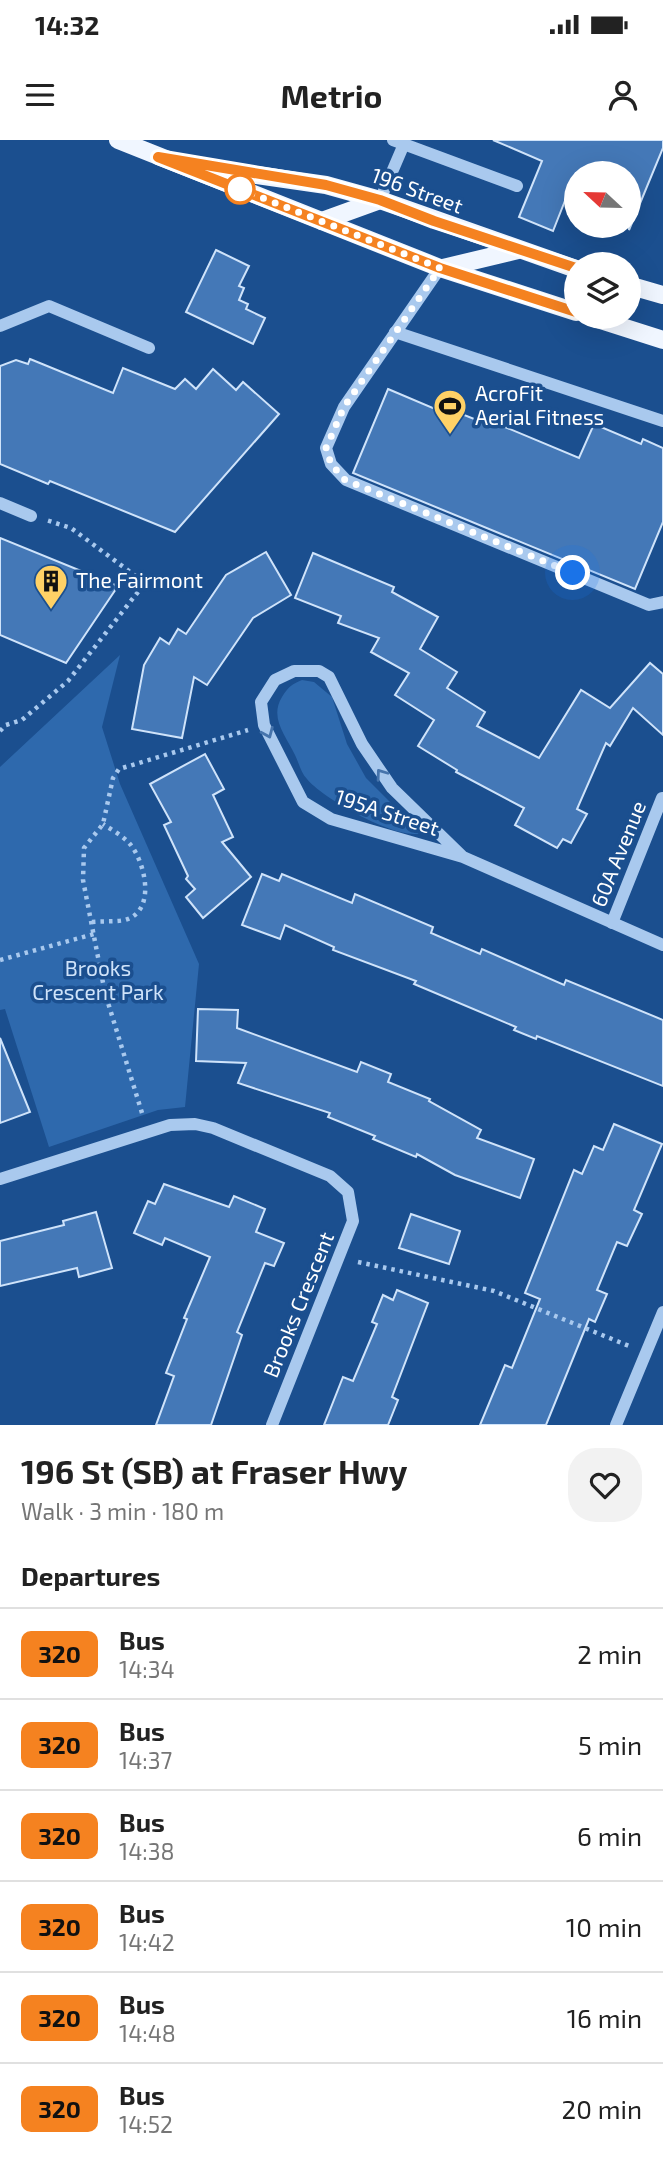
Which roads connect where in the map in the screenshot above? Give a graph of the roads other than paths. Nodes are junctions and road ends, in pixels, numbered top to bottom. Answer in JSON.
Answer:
{"nodes":[{"id":1,"x":118,"y":140,"type":"edge"},
{"id":2,"x":398,"y":142,"type":"edge"},
{"id":3,"x":158,"y":157,"type":"junction"},
{"id":4,"x":517,"y":186,"type":"dead end"},
{"id":5,"x":380,"y":200,"type":"junction"},
{"id":6,"x":322,"y":222,"type":"junction"},
{"id":7,"x":518,"y":250,"type":"junction"},
{"id":8,"x":564,"y":264,"type":"edge"},
{"id":9,"x":440,"y":268,"type":"junction"},
{"id":10,"x":641,"y":289,"type":"edge"},
{"id":11,"x":663,"y":296,"type":"edge"},
{"id":12,"x":564,"y":308,"type":"edge"},
{"id":13,"x":0,"y":326,"type":"edge"},
{"id":14,"x":629,"y":329,"type":"edge"},
{"id":15,"x":395,"y":332,"type":"junction"},
{"id":16,"x":663,"y":340,"type":"edge"},
{"id":17,"x":149,"y":348,"type":"dead end"},
{"id":18,"x":663,"y":421,"type":"edge"},
{"id":19,"x":0,"y":503,"type":"edge"},
{"id":20,"x":31,"y":516,"type":"road end"},
{"id":21,"x":663,"y":602,"type":"edge"},
{"id":22,"x":662,"y":798,"type":"edge"},
{"id":23,"x":464,"y":857,"type":"junction"},
{"id":24,"x":612,"y":923,"type":"junction"},
{"id":25,"x":663,"y":945,"type":"edge"},
{"id":26,"x":0,"y":1179,"type":"edge"},
{"id":27,"x":663,"y":1312,"type":"edge"},
{"id":28,"x":272,"y":1425,"type":"edge"},
{"id":29,"x":616,"y":1425,"type":"edge"}],
"edges":[{"from":1,"to":3,"type":"main road","name":"196 Street"},
{"from":2,"to":4,"type":"street"},
{"from":2,"to":5,"type":"street"},
{"from":3,"to":5,"type":"main road","name":"196 Street"},
{"from":3,"to":6,"type":"main road","name":"196 Street"},
{"from":5,"to":6,"type":"main road"},
{"from":5,"to":7,"type":"main road","name":"196 Street"},
{"from":6,"to":9,"type":"main road","name":"196 Street"},
{"from":7,"to":8,"type":"main road","name":"196 Street"},
{"from":7,"to":9,"type":"main road"},
{"from":9,"to":12,"type":"main road","name":"196 Street"},
{"from":9,"to":15,"type":"street"},
{"from":10,"to":11,"type":"main road"},
{"from":13,"to":17,"type":"street"},
{"from":14,"to":16,"type":"main road"},
{"from":15,"to":18,"type":"street"},
{"from":15,"to":21,"type":"street"},
{"from":19,"to":20,"type":"street"},
{"from":22,"to":24,"type":"street","name":"60A Avenue"},
{"from":23,"to":23,"type":"street","name":"195A Street","one_way":true},
{"from":23,"to":24,"type":"street","name":"195A Street"},
{"from":24,"to":25,"type":"street","name":"195A Street"},
{"from":26,"to":28,"type":"street","name":"Brooks Crescent"},
{"from":27,"to":29,"type":"street"}]}
